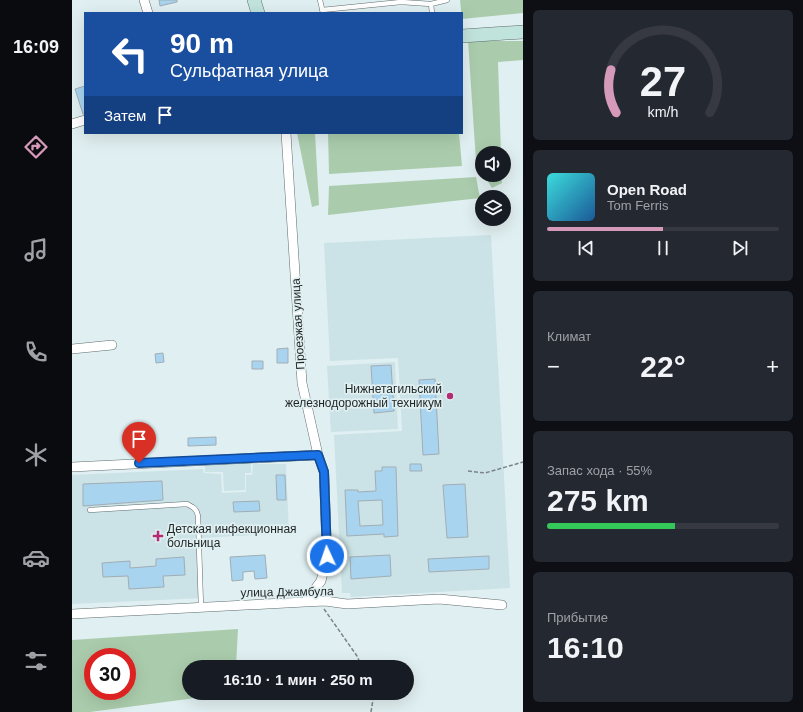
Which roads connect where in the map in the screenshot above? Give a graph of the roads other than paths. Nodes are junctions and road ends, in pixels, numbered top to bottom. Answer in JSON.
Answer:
{"nodes":[{"id":1,"x":144,"y":0,"type":"edge"},
{"id":2,"x":254,"y":0,"type":"edge"},
{"id":3,"x":320,"y":0,"type":"edge"},
{"id":4,"x":447,"y":0,"type":"edge"},
{"id":5,"x":401,"y":1,"type":"edge"},
{"id":6,"x":431,"y":4,"type":"junction"},
{"id":7,"x":323,"y":11,"type":"edge"},
{"id":8,"x":148,"y":12,"type":"edge"},
{"id":9,"x":258,"y":12,"type":"edge"},
{"id":10,"x":432,"y":12,"type":"edge"},
{"id":11,"x":523,"y":32,"type":"edge"},
{"id":12,"x":463,"y":36,"type":"edge"},
{"id":13,"x":84,"y":120,"type":"edge"},
{"id":14,"x":72,"y":122,"type":"edge"},
{"id":15,"x":286,"y":134,"type":"edge"},
{"id":16,"x":112,"y":345,"type":"dead end"},
{"id":17,"x":72,"y":349,"type":"edge"},
{"id":18,"x":318,"y":455,"type":"junction"},
{"id":19,"x":72,"y":467,"type":"edge"},
{"id":20,"x":90,"y":510,"type":"dead end"},
{"id":21,"x":305,"y":602,"type":"junction"},
{"id":22,"x":502,"y":605,"type":"dead end"},
{"id":23,"x":200,"y":607,"type":"junction"},
{"id":24,"x":72,"y":614,"type":"edge"}],
"edges":[{"from":1,"to":8,"type":"street"},
{"from":2,"to":9,"type":"street"},
{"from":3,"to":7,"type":"lane"},
{"from":4,"to":6,"type":"lane"},
{"from":5,"to":6,"type":"lane"},
{"from":5,"to":7,"type":"lane"},
{"from":6,"to":10,"type":"lane"},
{"from":11,"to":12,"type":"street"},
{"from":13,"to":14,"type":"street"},
{"from":15,"to":18,"type":"street","name":"Проезжая улица"},
{"from":16,"to":17,"type":"street"},
{"from":18,"to":19,"type":"street"},
{"from":18,"to":21,"type":"street","name":"Проезжая улица"},
{"from":20,"to":23,"type":"lane"},
{"from":21,"to":22,"type":"street","name":"улица Джамбула"},
{"from":21,"to":23,"type":"street","name":"улица Джамбула"},
{"from":23,"to":24,"type":"street","name":"улица Джамбула"}]}
